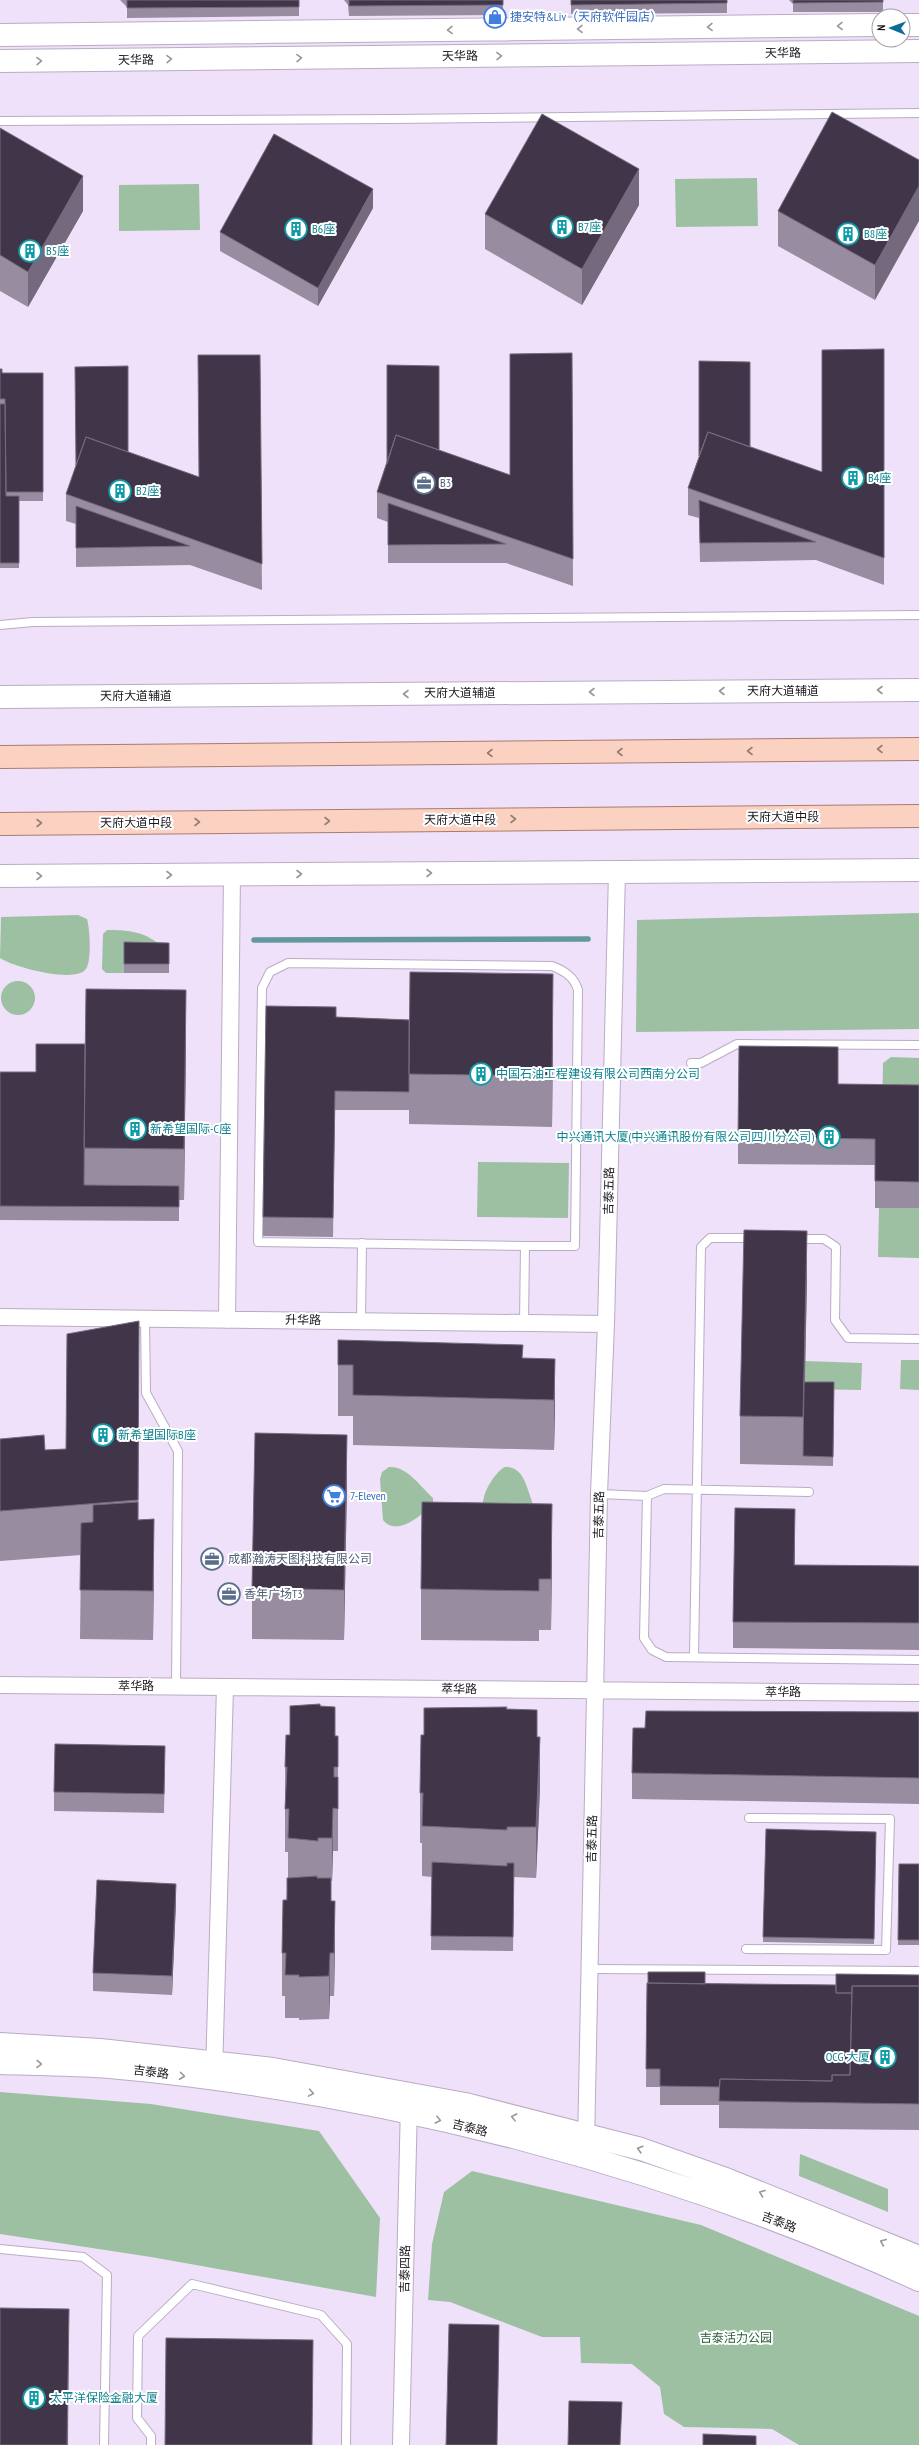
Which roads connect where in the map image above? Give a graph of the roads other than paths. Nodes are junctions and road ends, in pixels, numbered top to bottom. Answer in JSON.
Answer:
{"nodes":[{"id":1,"x":871,"y":25,"type":"edge"},
{"id":2,"x":0,"y":35,"type":"edge"},
{"id":3,"x":919,"y":51,"type":"edge"},
{"id":4,"x":0,"y":61,"type":"edge"},
{"id":5,"x":919,"y":113,"type":"edge"},
{"id":6,"x":0,"y":121,"type":"edge"},
{"id":7,"x":919,"y":615,"type":"edge"},
{"id":8,"x":0,"y":625,"type":"edge"},
{"id":9,"x":919,"y":690,"type":"edge"},
{"id":10,"x":0,"y":697,"type":"edge"},
{"id":11,"x":919,"y":749,"type":"edge"},
{"id":12,"x":0,"y":757,"type":"edge"},
{"id":13,"x":919,"y":816,"type":"edge"},
{"id":14,"x":0,"y":824,"type":"edge"},
{"id":15,"x":919,"y":870,"type":"edge"},
{"id":16,"x":617,"y":872,"type":"junction"},
{"id":17,"x":232,"y":875,"type":"junction"},
{"id":18,"x":0,"y":876,"type":"edge"},
{"id":19,"x":919,"y":1045,"type":"edge"},
{"id":20,"x":692,"y":1063,"type":"dead end"},
{"id":21,"x":763,"y":1238,"type":"edge"},
{"id":22,"x":786,"y":1239,"type":"edge"},
{"id":23,"x":362,"y":1243,"type":"junction"},
{"id":24,"x":525,"y":1246,"type":"junction"},
{"id":25,"x":0,"y":1317,"type":"edge"},
{"id":26,"x":144,"y":1319,"type":"junction"},
{"id":27,"x":227,"y":1320,"type":"junction"},
{"id":28,"x":361,"y":1321,"type":"junction"},
{"id":29,"x":524,"y":1323,"type":"junction"},
{"id":30,"x":606,"y":1324,"type":"junction"},
{"id":31,"x":919,"y":1339,"type":"edge"},
{"id":32,"x":697,"y":1489,"type":"junction"},
{"id":33,"x":809,"y":1492,"type":"dead end"},
{"id":34,"x":599,"y":1494,"type":"junction"},
{"id":35,"x":647,"y":1496,"type":"junction"},
{"id":36,"x":694,"y":1657,"type":"junction"},
{"id":37,"x":919,"y":1660,"type":"edge"},
{"id":38,"x":0,"y":1685,"type":"edge"},
{"id":39,"x":176,"y":1686,"type":"junction"},
{"id":40,"x":225,"y":1687,"type":"junction"},
{"id":41,"x":595,"y":1690,"type":"junction"},
{"id":42,"x":919,"y":1693,"type":"edge"},
{"id":43,"x":749,"y":1818,"type":"dead end"},
{"id":44,"x":746,"y":1949,"type":"dead end"},
{"id":45,"x":590,"y":1969,"type":"junction"},
{"id":46,"x":919,"y":1971,"type":"edge"},
{"id":47,"x":0,"y":2044,"type":"edge"},
{"id":48,"x":0,"y":2063,"type":"edge"},
{"id":49,"x":214,"y":2071,"type":"junction"},
{"id":50,"x":409,"y":2103,"type":"junction"},
{"id":51,"x":586,"y":2135,"type":"junction"},
{"id":52,"x":586,"y":2158,"type":"junction"},
{"id":53,"x":0,"y":2249,"type":"edge"},
{"id":54,"x":919,"y":2257,"type":"edge"},
{"id":55,"x":919,"y":2280,"type":"edge"},
{"id":56,"x":104,"y":2445,"type":"edge"},
{"id":57,"x":151,"y":2445,"type":"edge"},
{"id":58,"x":346,"y":2445,"type":"edge"},
{"id":59,"x":401,"y":2445,"type":"edge"}],
"edges":[{"from":1,"to":2,"type":"street","one_way":true},
{"from":4,"to":3,"type":"street","name":"天华路","one_way":true},
{"from":5,"to":6,"type":"lane"},
{"from":7,"to":8,"type":"lane"},
{"from":9,"to":10,"type":"street","name":"天府大道辅道","one_way":true},
{"from":11,"to":12,"type":"main road","one_way":true},
{"from":14,"to":13,"type":"main road","name":"天府大道中段","one_way":true},
{"from":15,"to":16,"type":"street"},
{"from":17,"to":16,"type":"street","one_way":true},
{"from":16,"to":30,"type":"street","name":"吉泰五路"},
{"from":18,"to":17,"type":"street","one_way":true},
{"from":17,"to":27,"type":"street"},
{"from":19,"to":20,"type":"lane"},
{"from":21,"to":32,"type":"lane"},
{"from":22,"to":31,"type":"lane"},
{"from":23,"to":24,"type":"lane"},
{"from":23,"to":24,"type":"lane"},
{"from":23,"to":28,"type":"lane"},
{"from":24,"to":29,"type":"lane"},
{"from":25,"to":26,"type":"street","name":"升华路"},
{"from":26,"to":27,"type":"street","name":"升华路"},
{"from":26,"to":39,"type":"lane"},
{"from":27,"to":28,"type":"street","name":"升华路"},
{"from":28,"to":29,"type":"street","name":"升华路"},
{"from":29,"to":30,"type":"street","name":"升华路"},
{"from":30,"to":34,"type":"street","name":"吉泰五路"},
{"from":32,"to":33,"type":"lane"},
{"from":32,"to":35,"type":"lane"},
{"from":32,"to":36,"type":"lane"},
{"from":34,"to":35,"type":"lane"},
{"from":34,"to":41,"type":"street","name":"吉泰五路"},
{"from":35,"to":36,"type":"lane"},
{"from":36,"to":37,"type":"lane"},
{"from":38,"to":39,"type":"street","name":"萃华路"},
{"from":39,"to":40,"type":"street","name":"萃华路"},
{"from":40,"to":41,"type":"street","name":"萃华路"},
{"from":40,"to":49,"type":"street"},
{"from":41,"to":42,"type":"street","name":"萃华路"},
{"from":41,"to":45,"type":"street","name":"吉泰五路"},
{"from":43,"to":44,"type":"lane"},
{"from":45,"to":46,"type":"lane"},
{"from":45,"to":51,"type":"street","name":"吉泰五路"},
{"from":47,"to":49,"type":"street","name":"吉泰路"},
{"from":48,"to":49,"type":"street","name":"吉泰路","one_way":true},
{"from":49,"to":50,"type":"street","name":"吉泰路"},
{"from":51,"to":50,"type":"street","name":"吉泰路","one_way":true},
{"from":50,"to":52,"type":"street","name":"吉泰路","one_way":true},
{"from":50,"to":59,"type":"street","name":"吉泰四路"},
{"from":51,"to":52,"type":"street","name":"吉泰五路"},
{"from":54,"to":51,"type":"street","name":"吉泰路","one_way":true},
{"from":52,"to":55,"type":"street","name":"吉泰路"},
{"from":53,"to":56,"type":"lane"},
{"from":57,"to":58,"type":"lane"}]}
